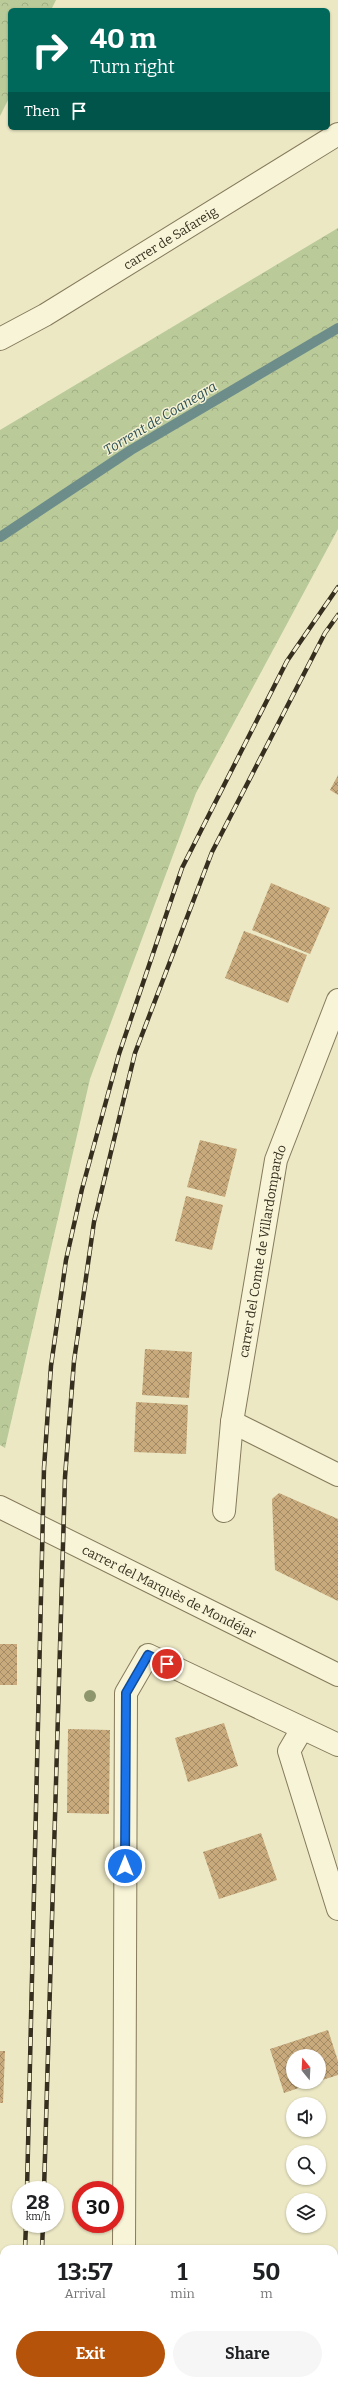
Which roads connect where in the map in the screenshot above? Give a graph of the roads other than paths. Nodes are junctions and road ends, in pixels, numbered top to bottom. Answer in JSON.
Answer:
{"nodes":[{"id":1,"x":338,"y":134,"type":"edge"},
{"id":2,"x":0,"y":339,"type":"edge"},
{"id":3,"x":338,"y":1000,"type":"edge"},
{"id":4,"x":232,"y":1422,"type":"junction"},
{"id":5,"x":338,"y":1476,"type":"edge"},
{"id":6,"x":0,"y":1507,"type":"edge"},
{"id":7,"x":224,"y":1511,"type":"dead end"},
{"id":8,"x":338,"y":1675,"type":"edge"},
{"id":9,"x":302,"y":1728,"type":"junction"},
{"id":10,"x":338,"y":1745,"type":"edge"},
{"id":11,"x":338,"y":1909,"type":"edge"},
{"id":12,"x":124,"y":2245,"type":"edge"}],
"edges":[{"from":1,"to":2,"type":"street","name":"carrer de Safareig"},
{"from":3,"to":4,"type":"street","name":"carrer del Comte de Villardompardo"},
{"from":4,"to":5,"type":"street"},
{"from":4,"to":7,"type":"street","name":"carrer del Comte de Villardompardo"},
{"from":6,"to":8,"type":"street","name":"carrer del Marquès de Mondéjar"},
{"from":9,"to":10,"type":"street"},
{"from":9,"to":11,"type":"street"},
{"from":9,"to":12,"type":"street"}]}
